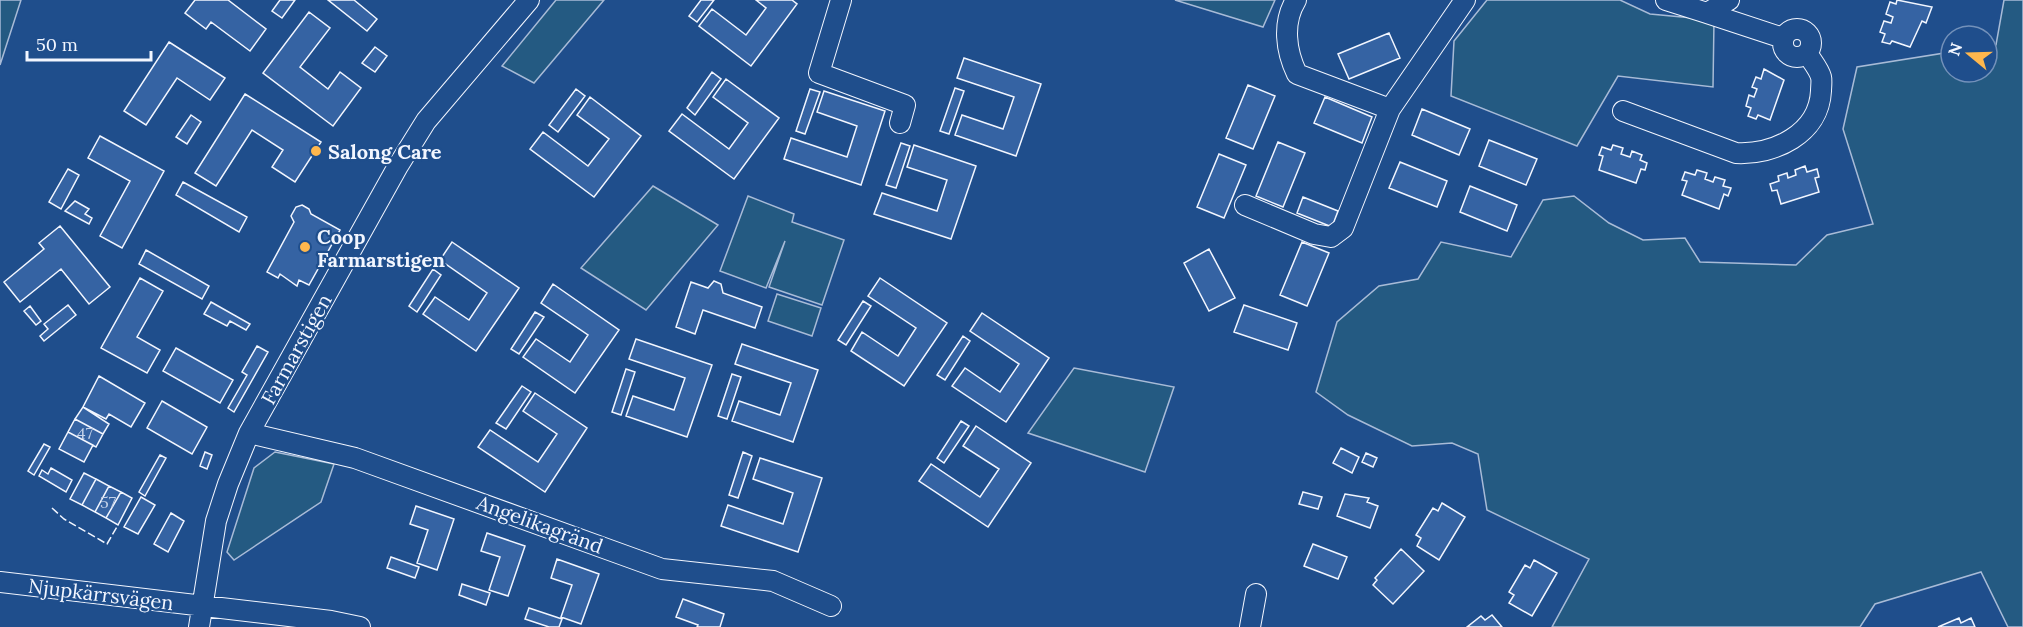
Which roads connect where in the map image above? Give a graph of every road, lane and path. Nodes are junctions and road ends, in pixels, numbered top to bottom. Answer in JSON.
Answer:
{"nodes":[{"id":1,"x":529,"y":0,"type":"edge"},
{"id":2,"x":841,"y":0,"type":"edge"},
{"id":3,"x":1296,"y":0,"type":"edge"},
{"id":4,"x":1465,"y":0,"type":"edge"},
{"id":5,"x":1666,"y":0,"type":"edge"},
{"id":6,"x":1729,"y":0,"type":"edge"},
{"id":7,"x":1707,"y":13,"type":"junction"},
{"id":8,"x":1390,"y":109,"type":"junction"},
{"id":9,"x":1623,"y":111,"type":"dead end"},
{"id":10,"x":900,"y":123,"type":"dead end"},
{"id":11,"x":1245,"y":205,"type":"dead end"},
{"id":12,"x":249,"y":433,"type":"junction"},
{"id":13,"x":0,"y":582,"type":"edge"},
{"id":14,"x":1256,"y":594,"type":"dead end"},
{"id":15,"x":201,"y":606,"type":"junction"},
{"id":16,"x":831,"y":606,"type":"dead end"},
{"id":17,"x":199,"y":627,"type":"edge"},
{"id":18,"x":360,"y":627,"type":"edge"},
{"id":19,"x":1250,"y":627,"type":"edge"}],
"edges":[{"from":1,"to":12,"type":"street","name":"Farmarstigen"},
{"from":2,"to":10,"type":"street"},
{"from":3,"to":8,"type":"street"},
{"from":4,"to":8,"type":"street"},
{"from":5,"to":7,"type":"street"},
{"from":6,"to":7,"type":"street"},
{"from":7,"to":9,"type":"street"},
{"from":8,"to":11,"type":"street"},
{"from":12,"to":15,"type":"street","name":"Farmarstigen"},
{"from":12,"to":16,"type":"street","name":"Angelikagränd"},
{"from":13,"to":15,"type":"street","name":"Njupkärrsvägen"},
{"from":14,"to":19,"type":"street"},
{"from":15,"to":17,"type":"street","name":"Njupkärrsvägen"},
{"from":15,"to":18,"type":"street","name":"Njupkärrsvägen"}]}
